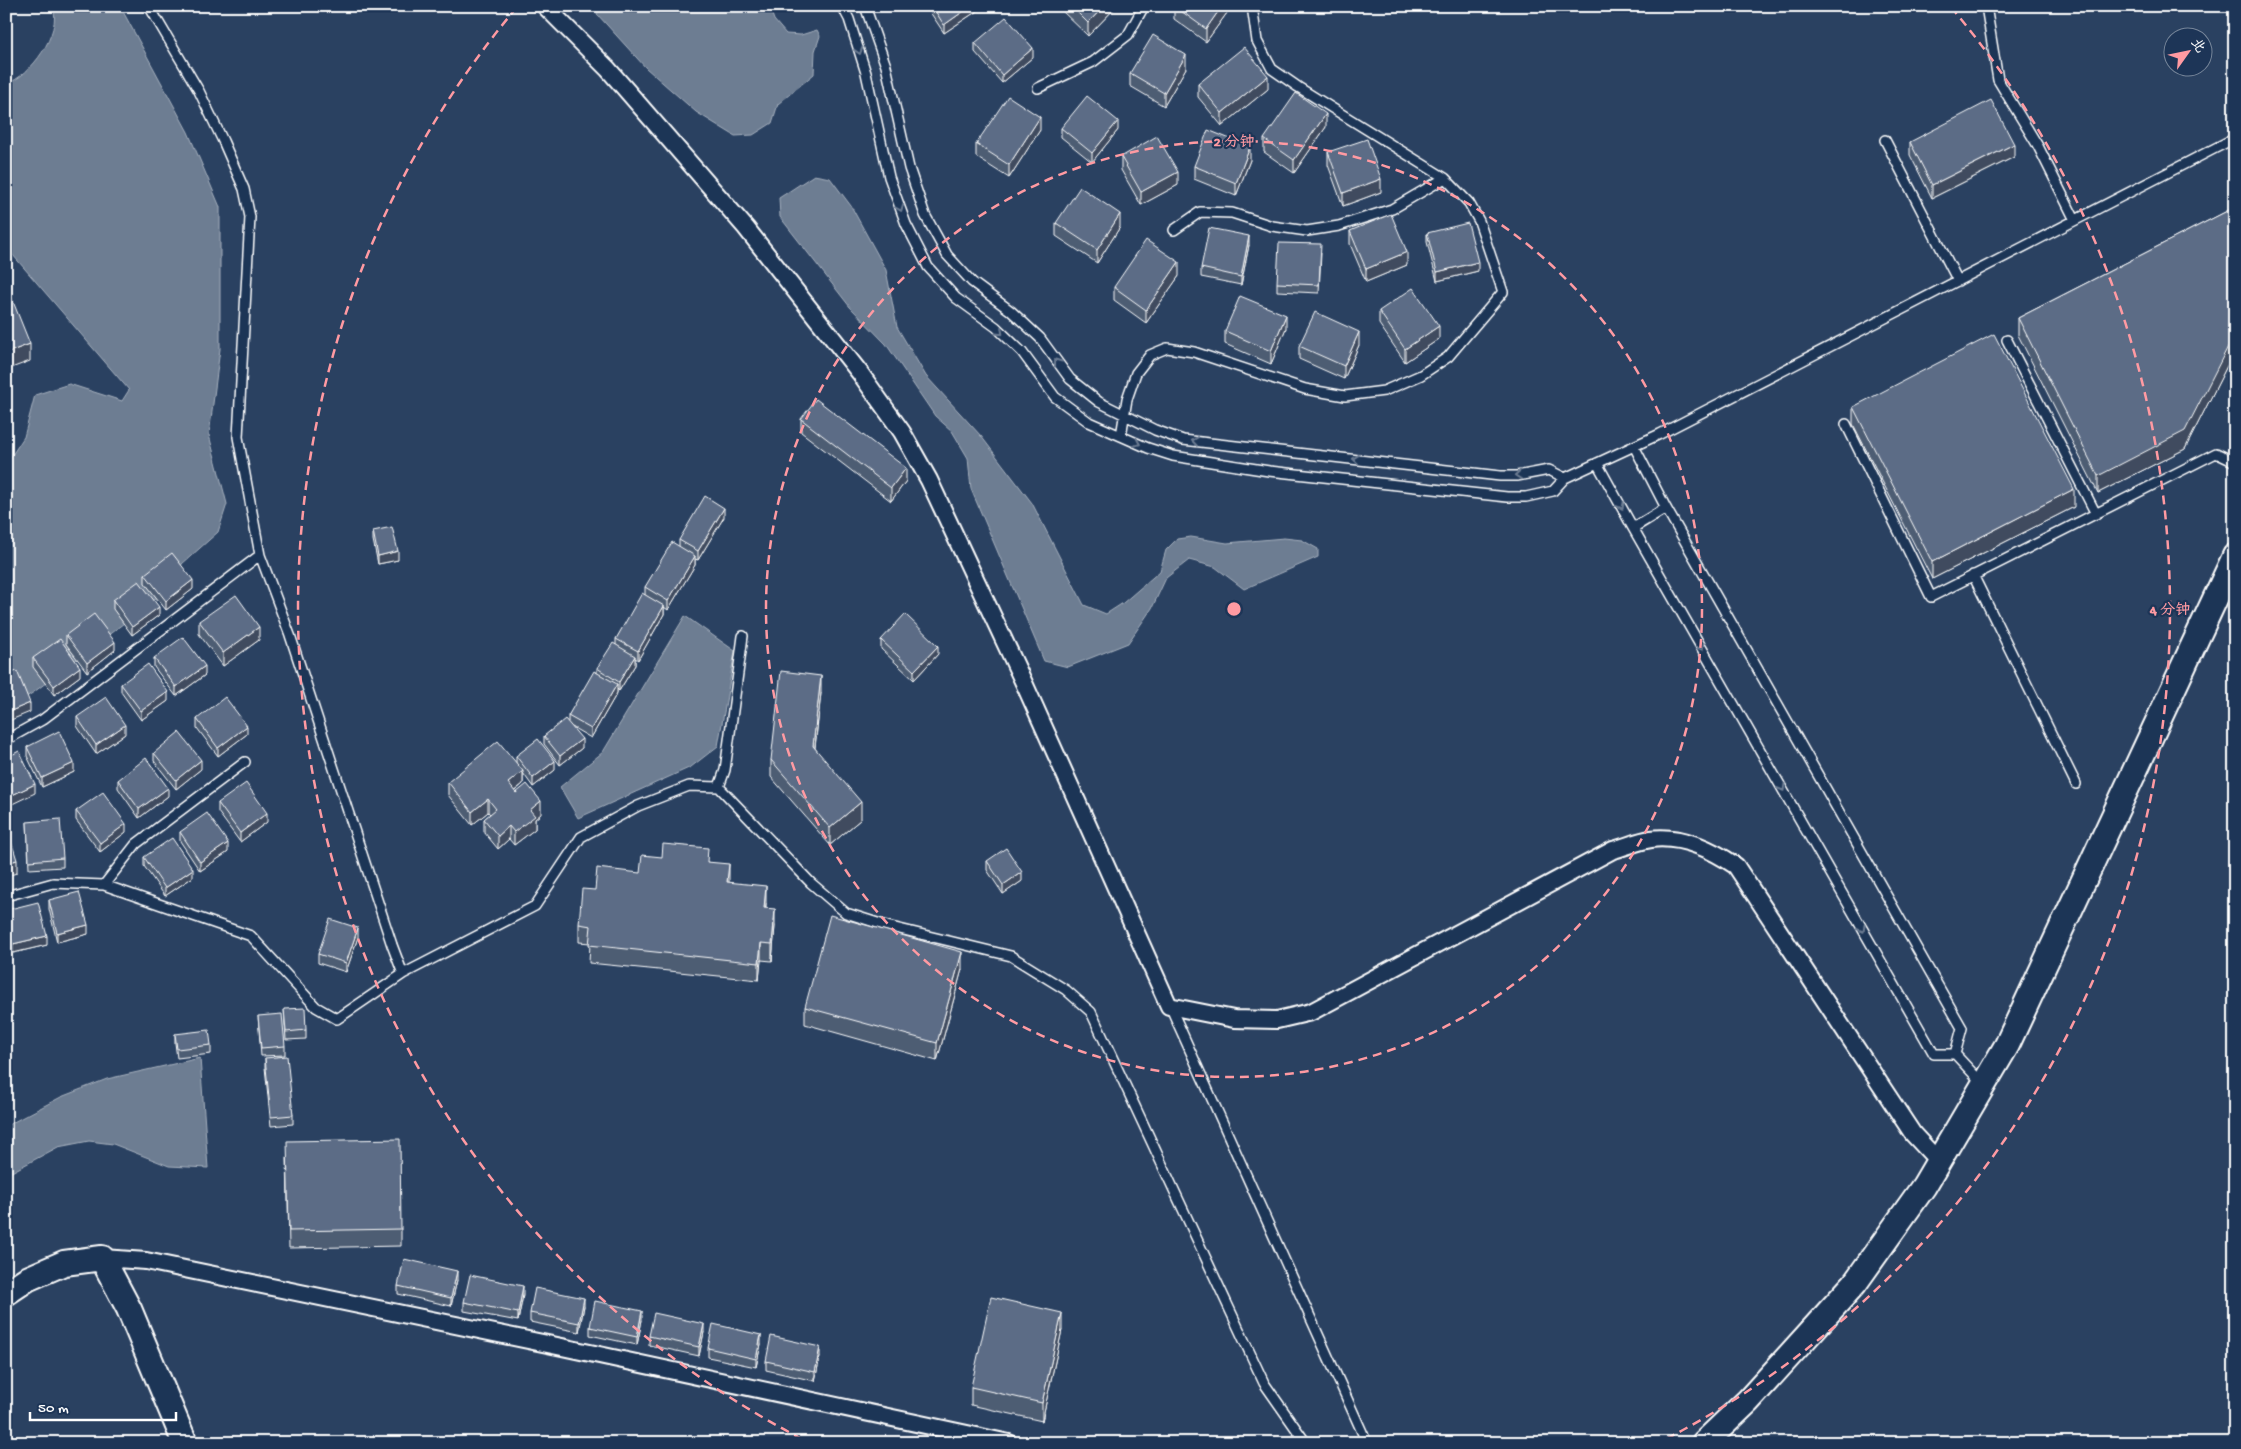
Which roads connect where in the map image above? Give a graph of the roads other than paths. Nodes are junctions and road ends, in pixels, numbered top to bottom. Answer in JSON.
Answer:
{"nodes":[{"id":1,"x":148,"y":6,"type":"edge"},
{"id":2,"x":545,"y":6,"type":"edge"},
{"id":3,"x":842,"y":6,"type":"edge"},
{"id":4,"x":865,"y":6,"type":"edge"},
{"id":5,"x":1144,"y":6,"type":"edge"},
{"id":6,"x":1252,"y":6,"type":"edge"},
{"id":7,"x":1986,"y":6,"type":"edge"},
{"id":8,"x":1038,"y":88,"type":"dead end"},
{"id":9,"x":2235,"y":138,"type":"edge"},
{"id":10,"x":1885,"y":140,"type":"dead end"},
{"id":11,"x":1445,"y":178,"type":"junction"},
{"id":12,"x":2075,"y":220,"type":"junction"},
{"id":13,"x":1174,"y":230,"type":"dead end"},
{"id":14,"x":1958,"y":281,"type":"junction"},
{"id":15,"x":2007,"y":340,"type":"dead end"},
{"id":16,"x":1124,"y":415,"type":"junction"},
{"id":17,"x":1846,"y":424,"type":"dead end"},
{"id":18,"x":1121,"y":436,"type":"junction"},
{"id":19,"x":1634,"y":446,"type":"junction"},
{"id":20,"x":2235,"y":462,"type":"edge"},
{"id":21,"x":1598,"y":463,"type":"junction"},
{"id":22,"x":1564,"y":478,"type":"junction"},
{"id":23,"x":1666,"y":508,"type":"junction"},
{"id":24,"x":2096,"y":514,"type":"junction"},
{"id":25,"x":1633,"y":528,"type":"junction"},
{"id":26,"x":260,"y":555,"type":"junction"},
{"id":27,"x":2235,"y":556,"type":"edge"},
{"id":28,"x":1973,"y":575,"type":"junction"},
{"id":29,"x":743,"y":636,"type":"dead end"},
{"id":30,"x":6,"y":740,"type":"edge"},
{"id":31,"x":245,"y":762,"type":"dead end"},
{"id":32,"x":2076,"y":784,"type":"dead end"},
{"id":33,"x":719,"y":787,"type":"junction"},
{"id":34,"x":104,"y":885,"type":"junction"},
{"id":35,"x":6,"y":896,"type":"edge"},
{"id":36,"x":403,"y":974,"type":"junction"},
{"id":37,"x":1170,"y":1006,"type":"junction"},
{"id":38,"x":1955,"y":1054,"type":"junction"},
{"id":39,"x":1984,"y":1085,"type":"junction"},
{"id":40,"x":1939,"y":1162,"type":"junction"},
{"id":41,"x":102,"y":1258,"type":"junction"},
{"id":42,"x":6,"y":1293,"type":"edge"},
{"id":43,"x":1366,"y":1442,"type":"edge"},
{"id":44,"x":185,"y":1443,"type":"edge"},
{"id":45,"x":1009,"y":1443,"type":"edge"},
{"id":46,"x":1306,"y":1443,"type":"edge"},
{"id":47,"x":1704,"y":1443,"type":"edge"}],
"edges":[{"from":1,"to":26,"type":"lane"},
{"from":2,"to":37,"type":"street"},
{"from":3,"to":18,"type":"lane","one_way":true},
{"from":16,"to":4,"type":"lane","one_way":true},
{"from":5,"to":8,"type":"lane"},
{"from":6,"to":11,"type":"lane"},
{"from":7,"to":12,"type":"lane"},
{"from":9,"to":12,"type":"lane"},
{"from":10,"to":14,"type":"lane"},
{"from":11,"to":13,"type":"lane"},
{"from":11,"to":16,"type":"lane"},
{"from":12,"to":14,"type":"lane"},
{"from":14,"to":19,"type":"lane"},
{"from":15,"to":24,"type":"lane"},
{"from":16,"to":18,"type":"lane"},
{"from":22,"to":16,"type":"lane","one_way":true},
{"from":17,"to":28,"type":"lane"},
{"from":18,"to":22,"type":"lane","one_way":true},
{"from":19,"to":21,"type":"lane"},
{"from":19,"to":23,"type":"lane"},
{"from":20,"to":24,"type":"lane"},
{"from":21,"to":22,"type":"lane"},
{"from":21,"to":25,"type":"lane","one_way":true},
{"from":23,"to":25,"type":"lane"},
{"from":23,"to":38,"type":"lane"},
{"from":24,"to":28,"type":"lane"},
{"from":25,"to":38,"type":"lane","one_way":true},
{"from":26,"to":30,"type":"lane"},
{"from":26,"to":36,"type":"lane"},
{"from":27,"to":39,"type":"main road"},
{"from":28,"to":32,"type":"lane"},
{"from":29,"to":33,"type":"lane"},
{"from":31,"to":34,"type":"lane"},
{"from":33,"to":36,"type":"lane"},
{"from":33,"to":46,"type":"lane"},
{"from":34,"to":35,"type":"lane"},
{"from":34,"to":36,"type":"lane"},
{"from":37,"to":40,"type":"street"},
{"from":37,"to":43,"type":"lane"},
{"from":38,"to":39,"type":"lane"},
{"from":39,"to":40,"type":"main road"},
{"from":40,"to":47,"type":"main road"},
{"from":41,"to":42,"type":"main road"},
{"from":41,"to":44,"type":"main road"},
{"from":41,"to":45,"type":"street"}]}
